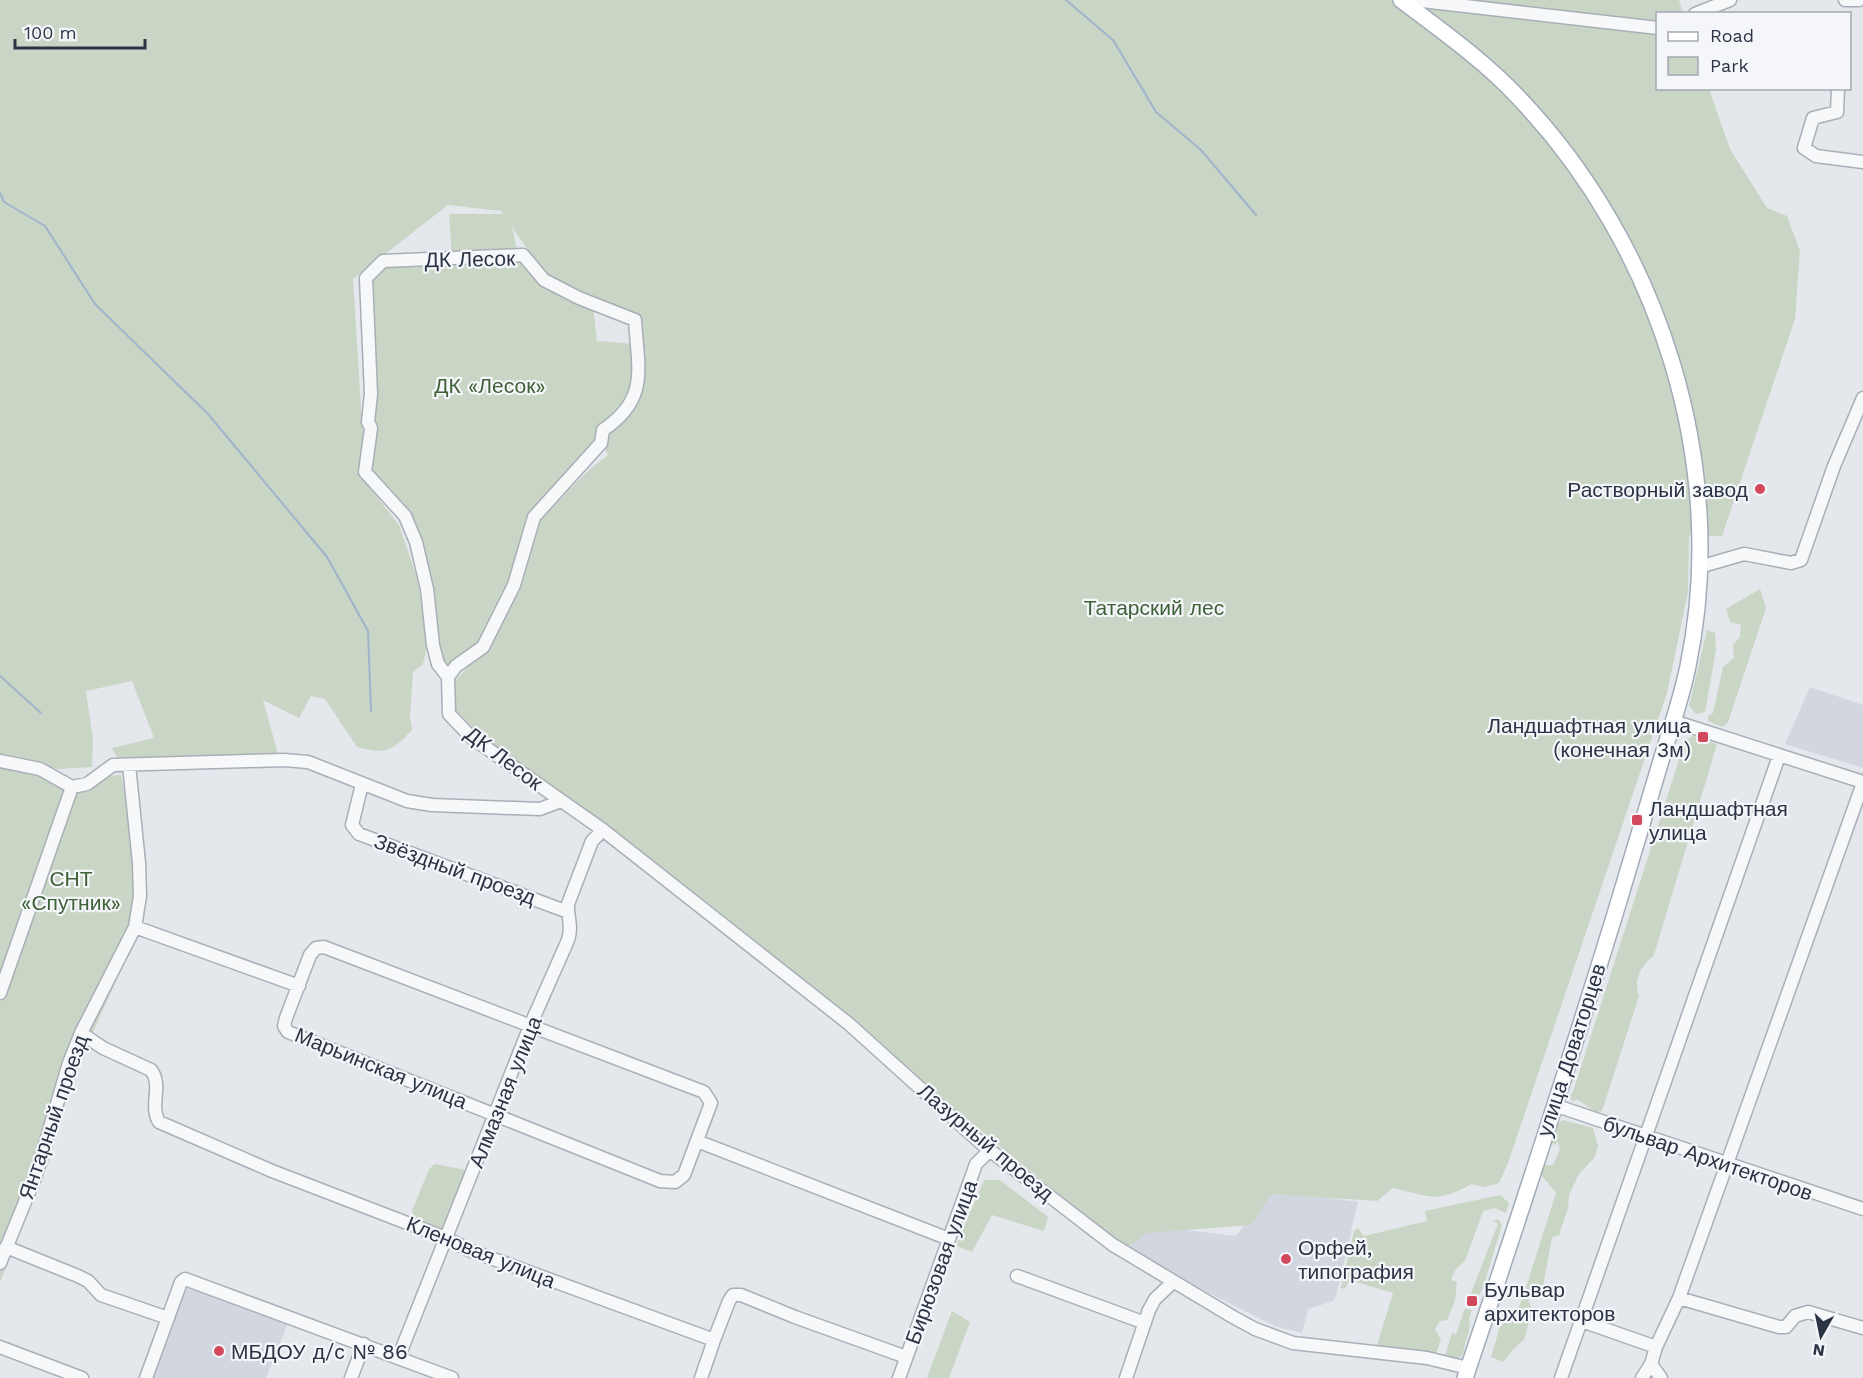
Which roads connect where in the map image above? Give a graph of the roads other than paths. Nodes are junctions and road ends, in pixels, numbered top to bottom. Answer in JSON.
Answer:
{"nodes":[{"id":1,"x":1401,"y":0,"type":"edge"},
{"id":2,"x":1413,"y":0,"type":"edge"},
{"id":3,"x":1730,"y":0,"type":"edge"},
{"id":4,"x":1845,"y":0,"type":"edge"},
{"id":5,"x":1859,"y":0,"type":"edge"},
{"id":6,"x":1700,"y":12,"type":"edge"},
{"id":7,"x":1656,"y":28,"type":"edge"},
{"id":8,"x":1838,"y":90,"type":"edge"},
{"id":9,"x":1863,"y":162,"type":"edge"},
{"id":10,"x":1863,"y":398,"type":"edge"},
{"id":11,"x":1699,"y":567,"type":"junction"},
{"id":12,"x":448,"y":677,"type":"junction"},
{"id":13,"x":1673,"y":721,"type":"junction"},
{"id":14,"x":1779,"y":756,"type":"junction"},
{"id":15,"x":0,"y":761,"type":"edge"},
{"id":16,"x":129,"y":765,"type":"junction"},
{"id":17,"x":1863,"y":783,"type":"edge"},
{"id":18,"x":362,"y":784,"type":"junction"},
{"id":19,"x":72,"y":787,"type":"junction"},
{"id":20,"x":561,"y":801,"type":"junction"},
{"id":21,"x":603,"y":830,"type":"junction"},
{"id":22,"x":567,"y":912,"type":"junction"},
{"id":23,"x":135,"y":927,"type":"junction"},
{"id":24,"x":298,"y":986,"type":"junction"},
{"id":25,"x":0,"y":993,"type":"edge"},
{"id":26,"x":530,"y":1026,"type":"junction"},
{"id":27,"x":81,"y":1033,"type":"junction"},
{"id":28,"x":1554,"y":1106,"type":"junction"},
{"id":29,"x":496,"y":1114,"type":"junction"},
{"id":30,"x":1644,"y":1135,"type":"junction"},
{"id":31,"x":697,"y":1141,"type":"junction"},
{"id":32,"x":990,"y":1150,"type":"junction"},
{"id":33,"x":1727,"y":1164,"type":"junction"},
{"id":34,"x":1863,"y":1209,"type":"edge"},
{"id":35,"x":446,"y":1239,"type":"junction"},
{"id":36,"x":949,"y":1239,"type":"junction"},
{"id":37,"x":6,"y":1247,"type":"junction"},
{"id":38,"x":0,"y":1263,"type":"edge"},
{"id":39,"x":1017,"y":1276,"type":"dead end"},
{"id":40,"x":1173,"y":1282,"type":"junction"},
{"id":41,"x":1679,"y":1298,"type":"junction"},
{"id":42,"x":168,"y":1318,"type":"junction"},
{"id":43,"x":1580,"y":1320,"type":"junction"},
{"id":44,"x":1144,"y":1323,"type":"junction"},
{"id":45,"x":1863,"y":1328,"type":"edge"},
{"id":46,"x":714,"y":1340,"type":"junction"},
{"id":47,"x":364,"y":1344,"type":"junction"},
{"id":48,"x":0,"y":1347,"type":"edge"},
{"id":49,"x":1656,"y":1347,"type":"junction"},
{"id":50,"x":399,"y":1356,"type":"junction"},
{"id":51,"x":906,"y":1357,"type":"junction"},
{"id":52,"x":1651,"y":1364,"type":"junction"},
{"id":53,"x":1467,"y":1373,"type":"edge"},
{"id":54,"x":82,"y":1378,"type":"edge"},
{"id":55,"x":146,"y":1378,"type":"edge"},
{"id":56,"x":351,"y":1378,"type":"edge"},
{"id":57,"x":452,"y":1378,"type":"edge"},
{"id":58,"x":701,"y":1378,"type":"edge"},
{"id":59,"x":899,"y":1378,"type":"edge"},
{"id":60,"x":1126,"y":1378,"type":"edge"},
{"id":61,"x":1561,"y":1378,"type":"edge"},
{"id":62,"x":1642,"y":1378,"type":"edge"},
{"id":63,"x":1661,"y":1378,"type":"edge"}],
"edges":[{"from":1,"to":11,"type":"main road","name":"улица Доваторцев"},
{"from":2,"to":7,"type":"street"},
{"from":3,"to":6,"type":"street"},
{"from":4,"to":5,"type":"street"},
{"from":8,"to":9,"type":"street"},
{"from":10,"to":11,"type":"street"},
{"from":11,"to":13,"type":"main road","name":"улица Доваторцев"},
{"from":12,"to":12,"type":"street","name":"ДК Лесок"},
{"from":12,"to":20,"type":"street","name":"ДК Лесок"},
{"from":13,"to":14,"type":"street"},
{"from":13,"to":28,"type":"main road","name":"улица Доваторцев"},
{"from":14,"to":17,"type":"street"},
{"from":14,"to":30,"type":"street"},
{"from":15,"to":19,"type":"street"},
{"from":16,"to":18,"type":"street"},
{"from":16,"to":19,"type":"street"},
{"from":16,"to":23,"type":"street","name":"Янтарный проезд"},
{"from":17,"to":33,"type":"street"},
{"from":18,"to":20,"type":"street"},
{"from":18,"to":22,"type":"street","name":"Звёздный проезд"},
{"from":19,"to":25,"type":"street"},
{"from":20,"to":21,"type":"street","name":"Лазурный проезд"},
{"from":21,"to":22,"type":"street","name":"Алмазная улица"},
{"from":21,"to":32,"type":"street","name":"Лазурный проезд"},
{"from":22,"to":26,"type":"street","name":"Алмазная улица"},
{"from":23,"to":24,"type":"street"},
{"from":23,"to":27,"type":"street","name":"Янтарный проезд"},
{"from":24,"to":26,"type":"street","name":"Марьинская улица"},
{"from":24,"to":29,"type":"street","name":"Марьинская улица"},
{"from":26,"to":29,"type":"street","name":"Алмазная улица"},
{"from":26,"to":31,"type":"street","name":"Марьинская улица"},
{"from":27,"to":35,"type":"street","name":"Кленовая улица"},
{"from":27,"to":37,"type":"street","name":"Янтарный проезд"},
{"from":28,"to":30,"type":"street","name":"бульвар Архитекторов"},
{"from":28,"to":53,"type":"main road","name":"улица Доваторцев"},
{"from":29,"to":31,"type":"street","name":"Марьинская улица"},
{"from":29,"to":35,"type":"street","name":"Алмазная улица"},
{"from":30,"to":33,"type":"street","name":"бульвар Архитекторов"},
{"from":30,"to":43,"type":"street"},
{"from":31,"to":36,"type":"street"},
{"from":32,"to":36,"type":"street","name":"Бирюзовая улица"},
{"from":32,"to":40,"type":"street","name":"Лазурный проезд"},
{"from":33,"to":34,"type":"street","name":"бульвар Архитекторов"},
{"from":33,"to":41,"type":"street"},
{"from":35,"to":46,"type":"street","name":"Кленовая улица"},
{"from":35,"to":50,"type":"street","name":"Алмазная улица"},
{"from":36,"to":51,"type":"street","name":"Бирюзовая улица"},
{"from":37,"to":38,"type":"street","name":"Янтарный проезд"},
{"from":37,"to":42,"type":"street"},
{"from":39,"to":44,"type":"street"},
{"from":40,"to":44,"type":"street"},
{"from":40,"to":53,"type":"street","name":"Лазурный проезд"},
{"from":41,"to":45,"type":"street"},
{"from":41,"to":49,"type":"street"},
{"from":42,"to":47,"type":"street"},
{"from":42,"to":55,"type":"street"},
{"from":43,"to":49,"type":"street"},
{"from":43,"to":61,"type":"street"},
{"from":44,"to":60,"type":"street"},
{"from":46,"to":51,"type":"street"},
{"from":46,"to":58,"type":"street"},
{"from":47,"to":50,"type":"street"},
{"from":47,"to":56,"type":"street"},
{"from":48,"to":54,"type":"street"},
{"from":49,"to":52,"type":"street"},
{"from":50,"to":57,"type":"street"},
{"from":51,"to":59,"type":"street","name":"Бирюзовая улица"},
{"from":52,"to":62,"type":"street"},
{"from":52,"to":63,"type":"street"}]}
